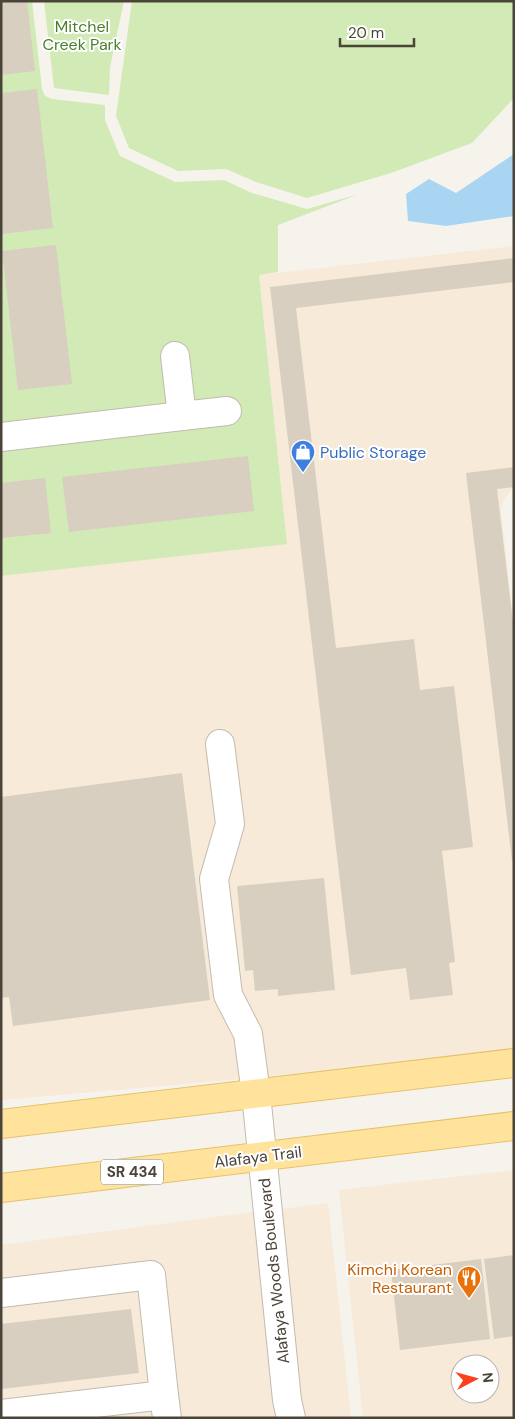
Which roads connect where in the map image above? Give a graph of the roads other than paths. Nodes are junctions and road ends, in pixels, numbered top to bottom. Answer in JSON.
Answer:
{"nodes":[{"id":1,"x":175,"y":356,"type":"dead end"},
{"id":2,"x":227,"y":411,"type":"dead end"},
{"id":3,"x":182,"y":416,"type":"junction"},
{"id":4,"x":1,"y":437,"type":"edge"},
{"id":5,"x":220,"y":744,"type":"dead end"},
{"id":6,"x":514,"y":1063,"type":"edge"},
{"id":7,"x":256,"y":1094,"type":"junction"},
{"id":8,"x":1,"y":1124,"type":"edge"},
{"id":9,"x":514,"y":1126,"type":"edge"},
{"id":10,"x":262,"y":1156,"type":"junction"},
{"id":11,"x":1,"y":1188,"type":"edge"},
{"id":12,"x":1,"y":1293,"type":"edge"},
{"id":13,"x":165,"y":1406,"type":"edge"},
{"id":14,"x":1,"y":1414,"type":"edge"},
{"id":15,"x":291,"y":1418,"type":"edge"}],
"edges":[{"from":1,"to":3,"type":"street"},
{"from":2,"to":3,"type":"street"},
{"from":3,"to":4,"type":"street"},
{"from":5,"to":7,"type":"street","name":"Alafaya Woods Boulevard"},
{"from":6,"to":7,"type":"main road"},
{"from":7,"to":8,"type":"main road"},
{"from":7,"to":10,"type":"street","name":"Alafaya Woods Boulevard"},
{"from":9,"to":10,"type":"main road","name":"Alafaya Trail","number":"SR 434"},
{"from":10,"to":11,"type":"main road","name":"Alafaya Trail","number":"SR 434"},
{"from":10,"to":15,"type":"street","name":"Alafaya Woods Boulevard"},
{"from":12,"to":13,"type":"street"},
{"from":13,"to":14,"type":"street"}]}
